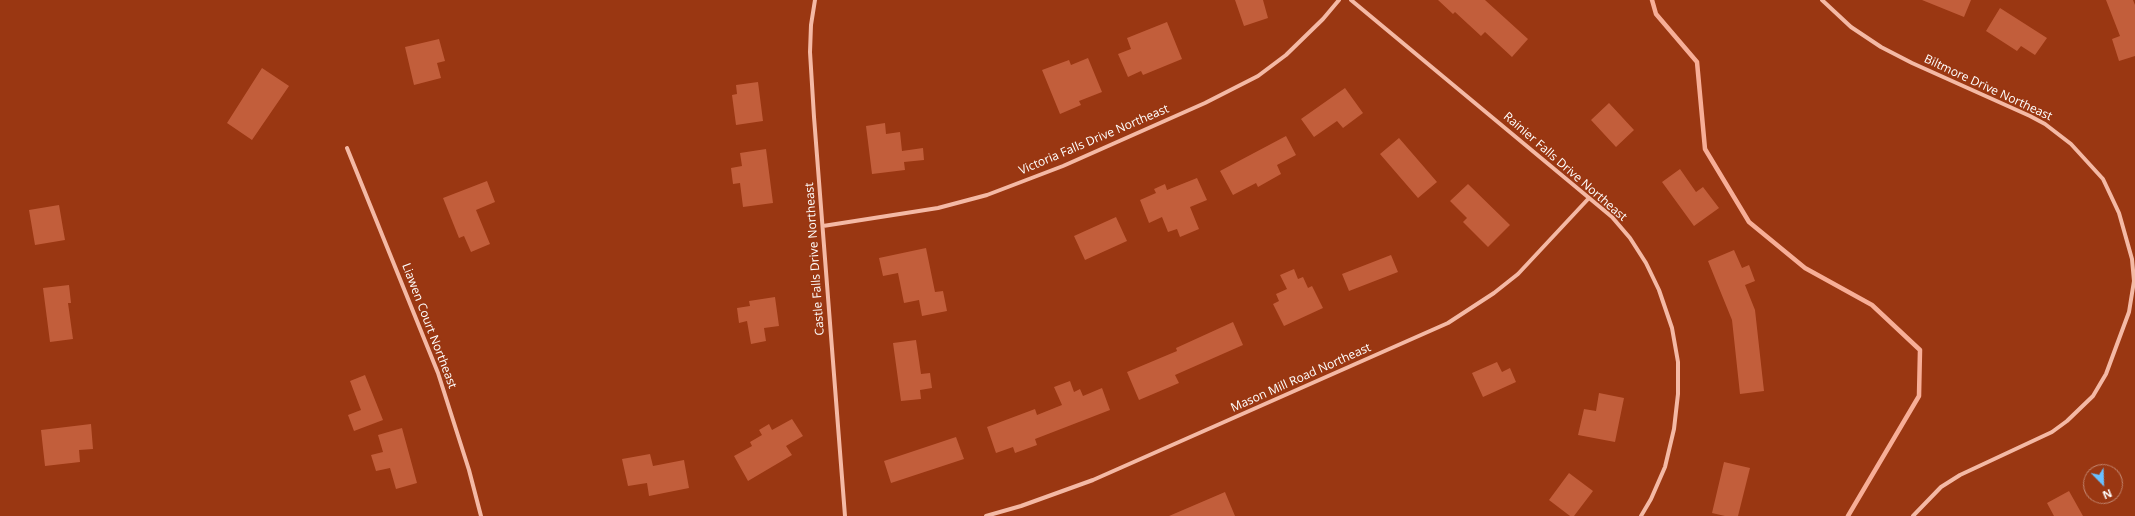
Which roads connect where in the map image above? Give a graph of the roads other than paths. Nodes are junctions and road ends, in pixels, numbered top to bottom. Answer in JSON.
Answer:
{"nodes":[{"id":1,"x":815,"y":0,"type":"edge"},
{"id":2,"x":1339,"y":0,"type":"edge"},
{"id":3,"x":1351,"y":0,"type":"edge"},
{"id":4,"x":1822,"y":0,"type":"edge"},
{"id":5,"x":347,"y":148,"type":"dead end"},
{"id":6,"x":1589,"y":198,"type":"junction"},
{"id":7,"x":824,"y":226,"type":"junction"},
{"id":8,"x":481,"y":516,"type":"edge"},
{"id":9,"x":845,"y":516,"type":"edge"},
{"id":10,"x":986,"y":516,"type":"edge"},
{"id":11,"x":1641,"y":516,"type":"edge"},
{"id":12,"x":1913,"y":516,"type":"edge"}],
"edges":[{"from":1,"to":7,"type":"street","name":"Castle Falls Drive Northeast"},
{"from":2,"to":7,"type":"street","name":"Victoria Falls Drive Northeast"},
{"from":3,"to":6,"type":"street","name":"Rainier Falls Drive Northeast"},
{"from":4,"to":12,"type":"street","name":"Biltmore Drive Northeast"},
{"from":5,"to":8,"type":"street","name":"Liawen Court Northeast"},
{"from":6,"to":10,"type":"street","name":"Mason Mill Road Northeast"},
{"from":6,"to":11,"type":"street","name":"Rainier Falls Drive Northeast"},
{"from":7,"to":9,"type":"street","name":"Castle Falls Drive Northeast"}]}
